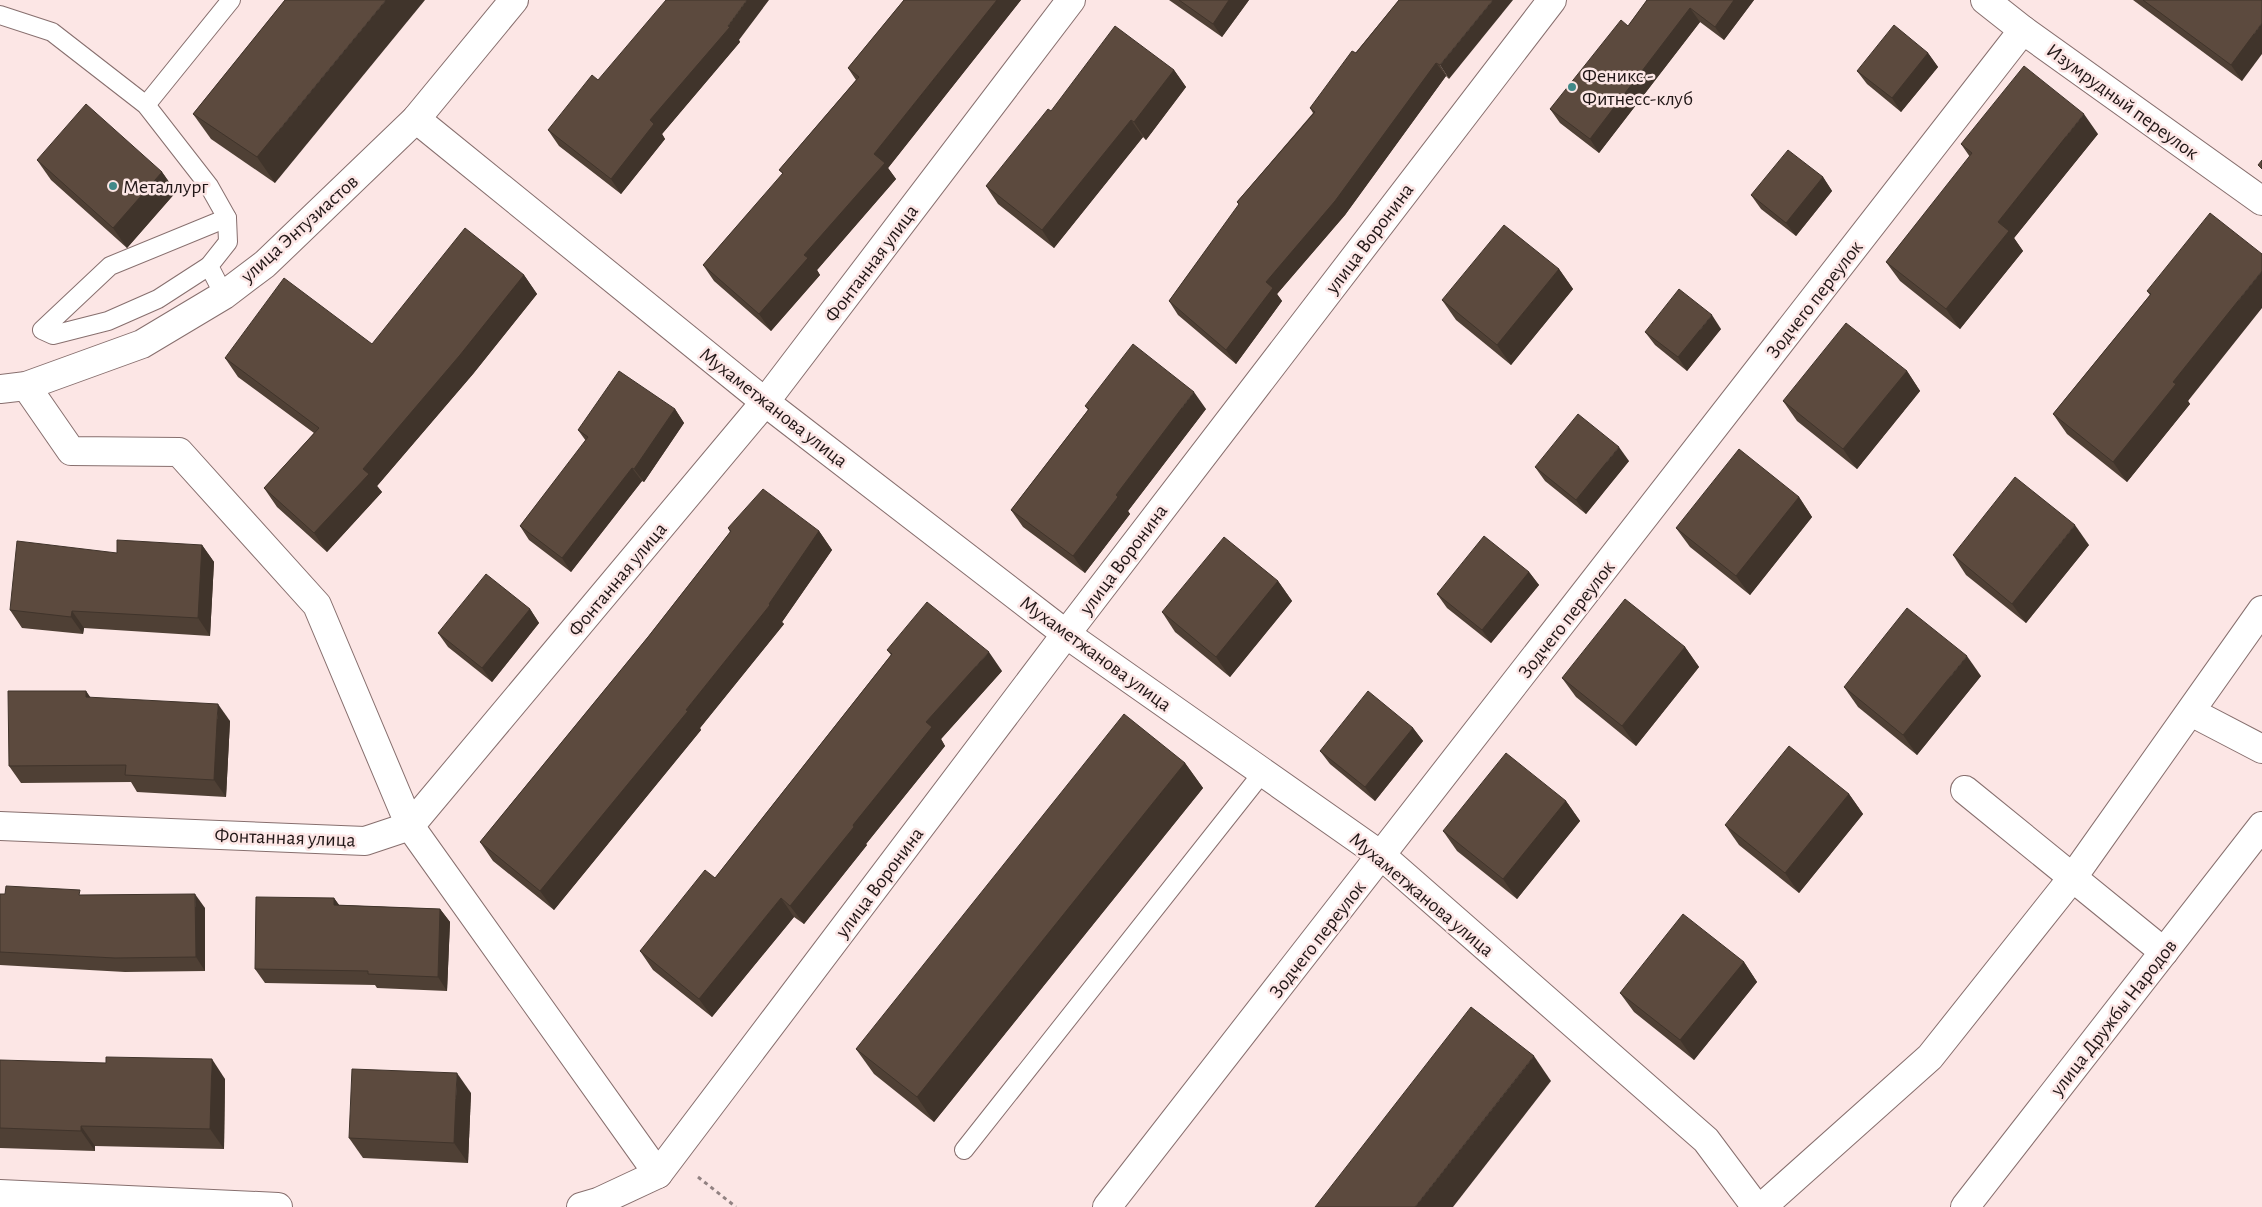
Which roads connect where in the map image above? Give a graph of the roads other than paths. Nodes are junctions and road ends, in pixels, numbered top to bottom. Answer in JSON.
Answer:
{"nodes":[{"id":1,"x":231,"y":0,"type":"edge"},
{"id":2,"x":514,"y":0,"type":"edge"},
{"id":3,"x":1071,"y":0,"type":"edge"},
{"id":4,"x":1552,"y":0,"type":"edge"},
{"id":5,"x":1985,"y":0,"type":"edge"},
{"id":6,"x":0,"y":15,"type":"edge"},
{"id":7,"x":2023,"y":30,"type":"junction"},
{"id":8,"x":146,"y":105,"type":"junction"},
{"id":9,"x":416,"y":119,"type":"junction"},
{"id":10,"x":2262,"y":201,"type":"edge"},
{"id":11,"x":227,"y":218,"type":"junction"},
{"id":12,"x":209,"y":266,"type":"junction"},
{"id":13,"x":224,"y":294,"type":"junction"},
{"id":14,"x":13,"y":387,"type":"edge"},
{"id":15,"x":766,"y":402,"type":"junction"},
{"id":16,"x":2262,"y":610,"type":"edge"},
{"id":17,"x":1066,"y":634,"type":"junction"},
{"id":18,"x":2191,"y":712,"type":"junction"},
{"id":19,"x":2262,"y":749,"type":"edge"},
{"id":20,"x":1263,"y":772,"type":"junction"},
{"id":21,"x":1965,"y":790,"type":"dead end"},
{"id":22,"x":0,"y":826,"type":"edge"},
{"id":23,"x":410,"y":826,"type":"junction"},
{"id":24,"x":2262,"y":826,"type":"edge"},
{"id":25,"x":1382,"y":856,"type":"junction"},
{"id":26,"x":2073,"y":878,"type":"junction"},
{"id":27,"x":2164,"y":952,"type":"junction"},
{"id":28,"x":964,"y":1150,"type":"dead end"},
{"id":29,"x":666,"y":1164,"type":"junction"},
{"id":30,"x":0,"y":1194,"type":"edge"},
{"id":31,"x":278,"y":1207,"type":"edge"},
{"id":32,"x":581,"y":1207,"type":"edge"},
{"id":33,"x":1106,"y":1207,"type":"edge"},
{"id":34,"x":1756,"y":1207,"type":"edge"},
{"id":35,"x":1762,"y":1207,"type":"edge"},
{"id":36,"x":1965,"y":1207,"type":"edge"}],
"edges":[{"from":1,"to":8,"type":"lane"},
{"from":2,"to":9,"type":"street","name":"улица Энтузиастов"},
{"from":3,"to":15,"type":"street","name":"Фонтанная улица"},
{"from":4,"to":17,"type":"street","name":"улица Воронина"},
{"from":5,"to":7,"type":"street","name":"Изумрудный переулок"},
{"from":6,"to":8,"type":"lane"},
{"from":7,"to":10,"type":"street","name":"Изумрудный переулок"},
{"from":7,"to":25,"type":"street","name":"Зодчего переулок"},
{"from":8,"to":11,"type":"lane"},
{"from":9,"to":13,"type":"street","name":"улица Энтузиастов"},
{"from":9,"to":15,"type":"street","name":"Мухаметжанова улица"},
{"from":11,"to":12,"type":"lane"},
{"from":11,"to":12,"type":"lane"},
{"from":12,"to":13,"type":"lane"},
{"from":13,"to":14,"type":"street","name":"улица Энтузиастов"},
{"from":14,"to":23,"type":"street"},
{"from":15,"to":17,"type":"street","name":"Мухаметжанова улица"},
{"from":15,"to":23,"type":"street","name":"Фонтанная улица"},
{"from":16,"to":18,"type":"street"},
{"from":17,"to":20,"type":"street","name":"Мухаметжанова улица"},
{"from":17,"to":29,"type":"street","name":"улица Воронина"},
{"from":18,"to":19,"type":"street"},
{"from":18,"to":26,"type":"street"},
{"from":20,"to":25,"type":"street","name":"Мухаметжанова улица"},
{"from":20,"to":28,"type":"lane"},
{"from":21,"to":26,"type":"street"},
{"from":22,"to":23,"type":"street","name":"Фонтанная улица"},
{"from":23,"to":29,"type":"street"},
{"from":24,"to":27,"type":"street","name":"улица Дружбы Народов"},
{"from":25,"to":33,"type":"street","name":"Зодчего переулок"},
{"from":25,"to":34,"type":"street","name":"Мухаметжанова улица"},
{"from":26,"to":27,"type":"street"},
{"from":26,"to":35,"type":"street"},
{"from":27,"to":36,"type":"street","name":"улица Дружбы Народов"},
{"from":29,"to":32,"type":"street","name":"улица Воронина"},
{"from":30,"to":31,"type":"street"}]}
